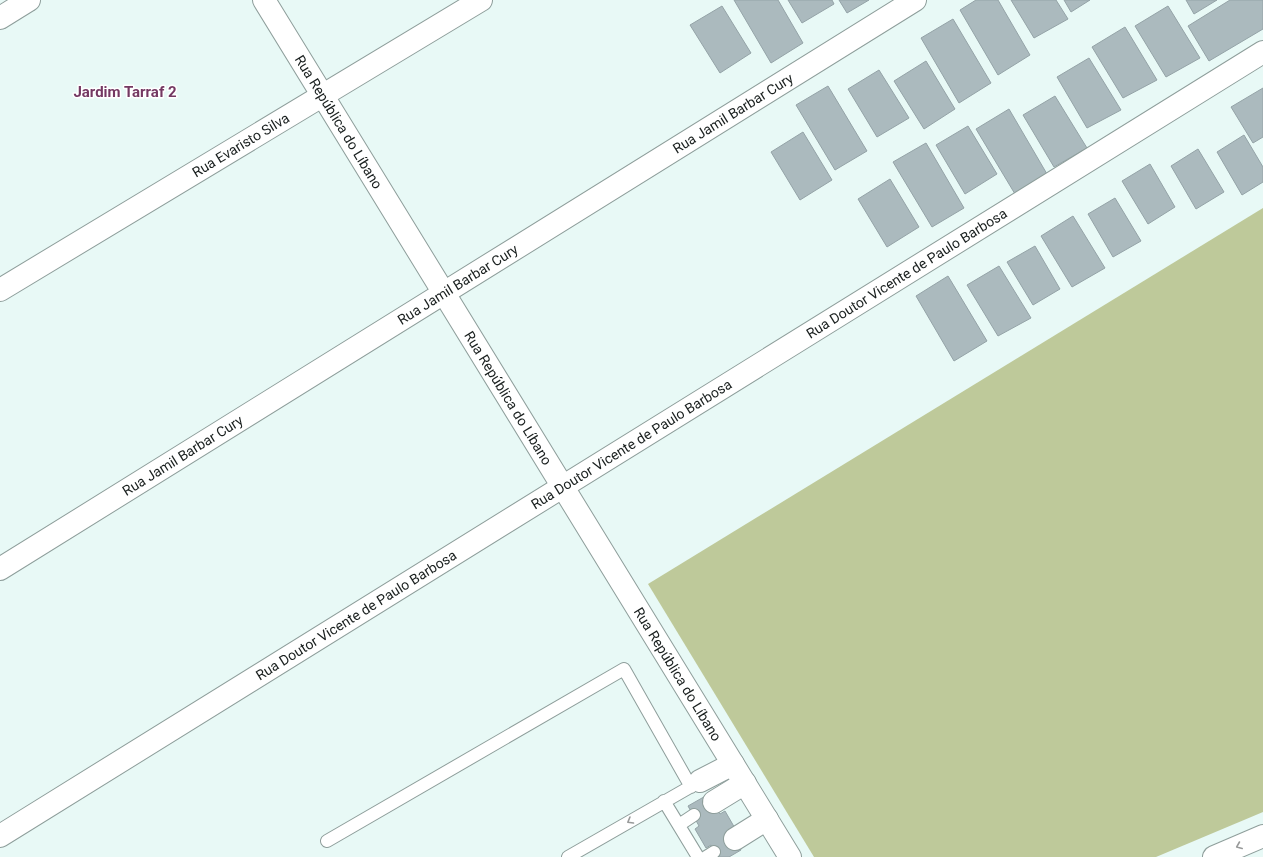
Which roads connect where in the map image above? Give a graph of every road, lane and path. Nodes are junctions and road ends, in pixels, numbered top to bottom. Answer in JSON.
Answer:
{"nodes":[{"id":1,"x":29,"y":0,"type":"edge"},
{"id":2,"x":264,"y":0,"type":"edge"},
{"id":3,"x":480,"y":0,"type":"edge"},
{"id":4,"x":915,"y":0,"type":"edge"},
{"id":5,"x":0,"y":18,"type":"edge"},
{"id":6,"x":1263,"y":52,"type":"edge"},
{"id":7,"x":322,"y":95,"type":"junction"},
{"id":8,"x":0,"y":290,"type":"edge"},
{"id":9,"x":444,"y":293,"type":"junction"},
{"id":10,"x":563,"y":487,"type":"junction"},
{"id":11,"x":0,"y":569,"type":"edge"},
{"id":12,"x":733,"y":764,"type":"junction"},
{"id":13,"x":695,"y":784,"type":"junction"},
{"id":14,"x":745,"y":784,"type":"junction"},
{"id":15,"x":664,"y":801,"type":"junction"},
{"id":16,"x":714,"y":802,"type":"dead end"},
{"id":17,"x":694,"y":815,"type":"dead end"},
{"id":18,"x":767,"y":819,"type":"junction"},
{"id":19,"x":679,"y":825,"type":"junction"},
{"id":20,"x":0,"y":836,"type":"edge"},
{"id":21,"x":1263,"y":836,"type":"edge"},
{"id":22,"x":735,"y":839,"type":"dead end"},
{"id":23,"x":327,"y":841,"type":"dead end"},
{"id":24,"x":568,"y":857,"type":"edge"},
{"id":25,"x":698,"y":857,"type":"edge"},
{"id":26,"x":790,"y":857,"type":"edge"},
{"id":27,"x":1214,"y":857,"type":"edge"}],
"edges":[{"from":1,"to":5,"type":"street"},
{"from":2,"to":7,"type":"street","name":"Rua República do Líbano"},
{"from":3,"to":7,"type":"street","name":"Rua Evaristo Silva"},
{"from":4,"to":9,"type":"street","name":"Rua Jamil Barbar Cury"},
{"from":6,"to":10,"type":"street","name":"Rua Doutor Vicente de Paulo Barbosa"},
{"from":7,"to":8,"type":"street","name":"Rua Evaristo Silva"},
{"from":7,"to":9,"type":"street","name":"Rua República do Líbano"},
{"from":9,"to":10,"type":"street","name":"Rua República do Líbano"},
{"from":9,"to":11,"type":"street","name":"Rua Jamil Barbar Cury"},
{"from":10,"to":12,"type":"street","name":"Rua República do Líbano"},
{"from":10,"to":20,"type":"street","name":"Rua Doutor Vicente de Paulo Barbosa"},
{"from":12,"to":13,"type":"street"},
{"from":12,"to":14,"type":"street","name":"Rua República do Líbano"},
{"from":13,"to":15,"type":"lane"},
{"from":13,"to":23,"type":"lane"},
{"from":14,"to":16,"type":"street"},
{"from":14,"to":18,"type":"street","name":"Rua República do Líbano"},
{"from":15,"to":19,"type":"lane"},
{"from":15,"to":24,"type":"lane","one_way":true},
{"from":17,"to":19,"type":"lane"},
{"from":18,"to":22,"type":"street"},
{"from":18,"to":26,"type":"street","name":"Rua República do Líbano"},
{"from":19,"to":25,"type":"lane"},
{"from":21,"to":27,"type":"street","one_way":true}]}
